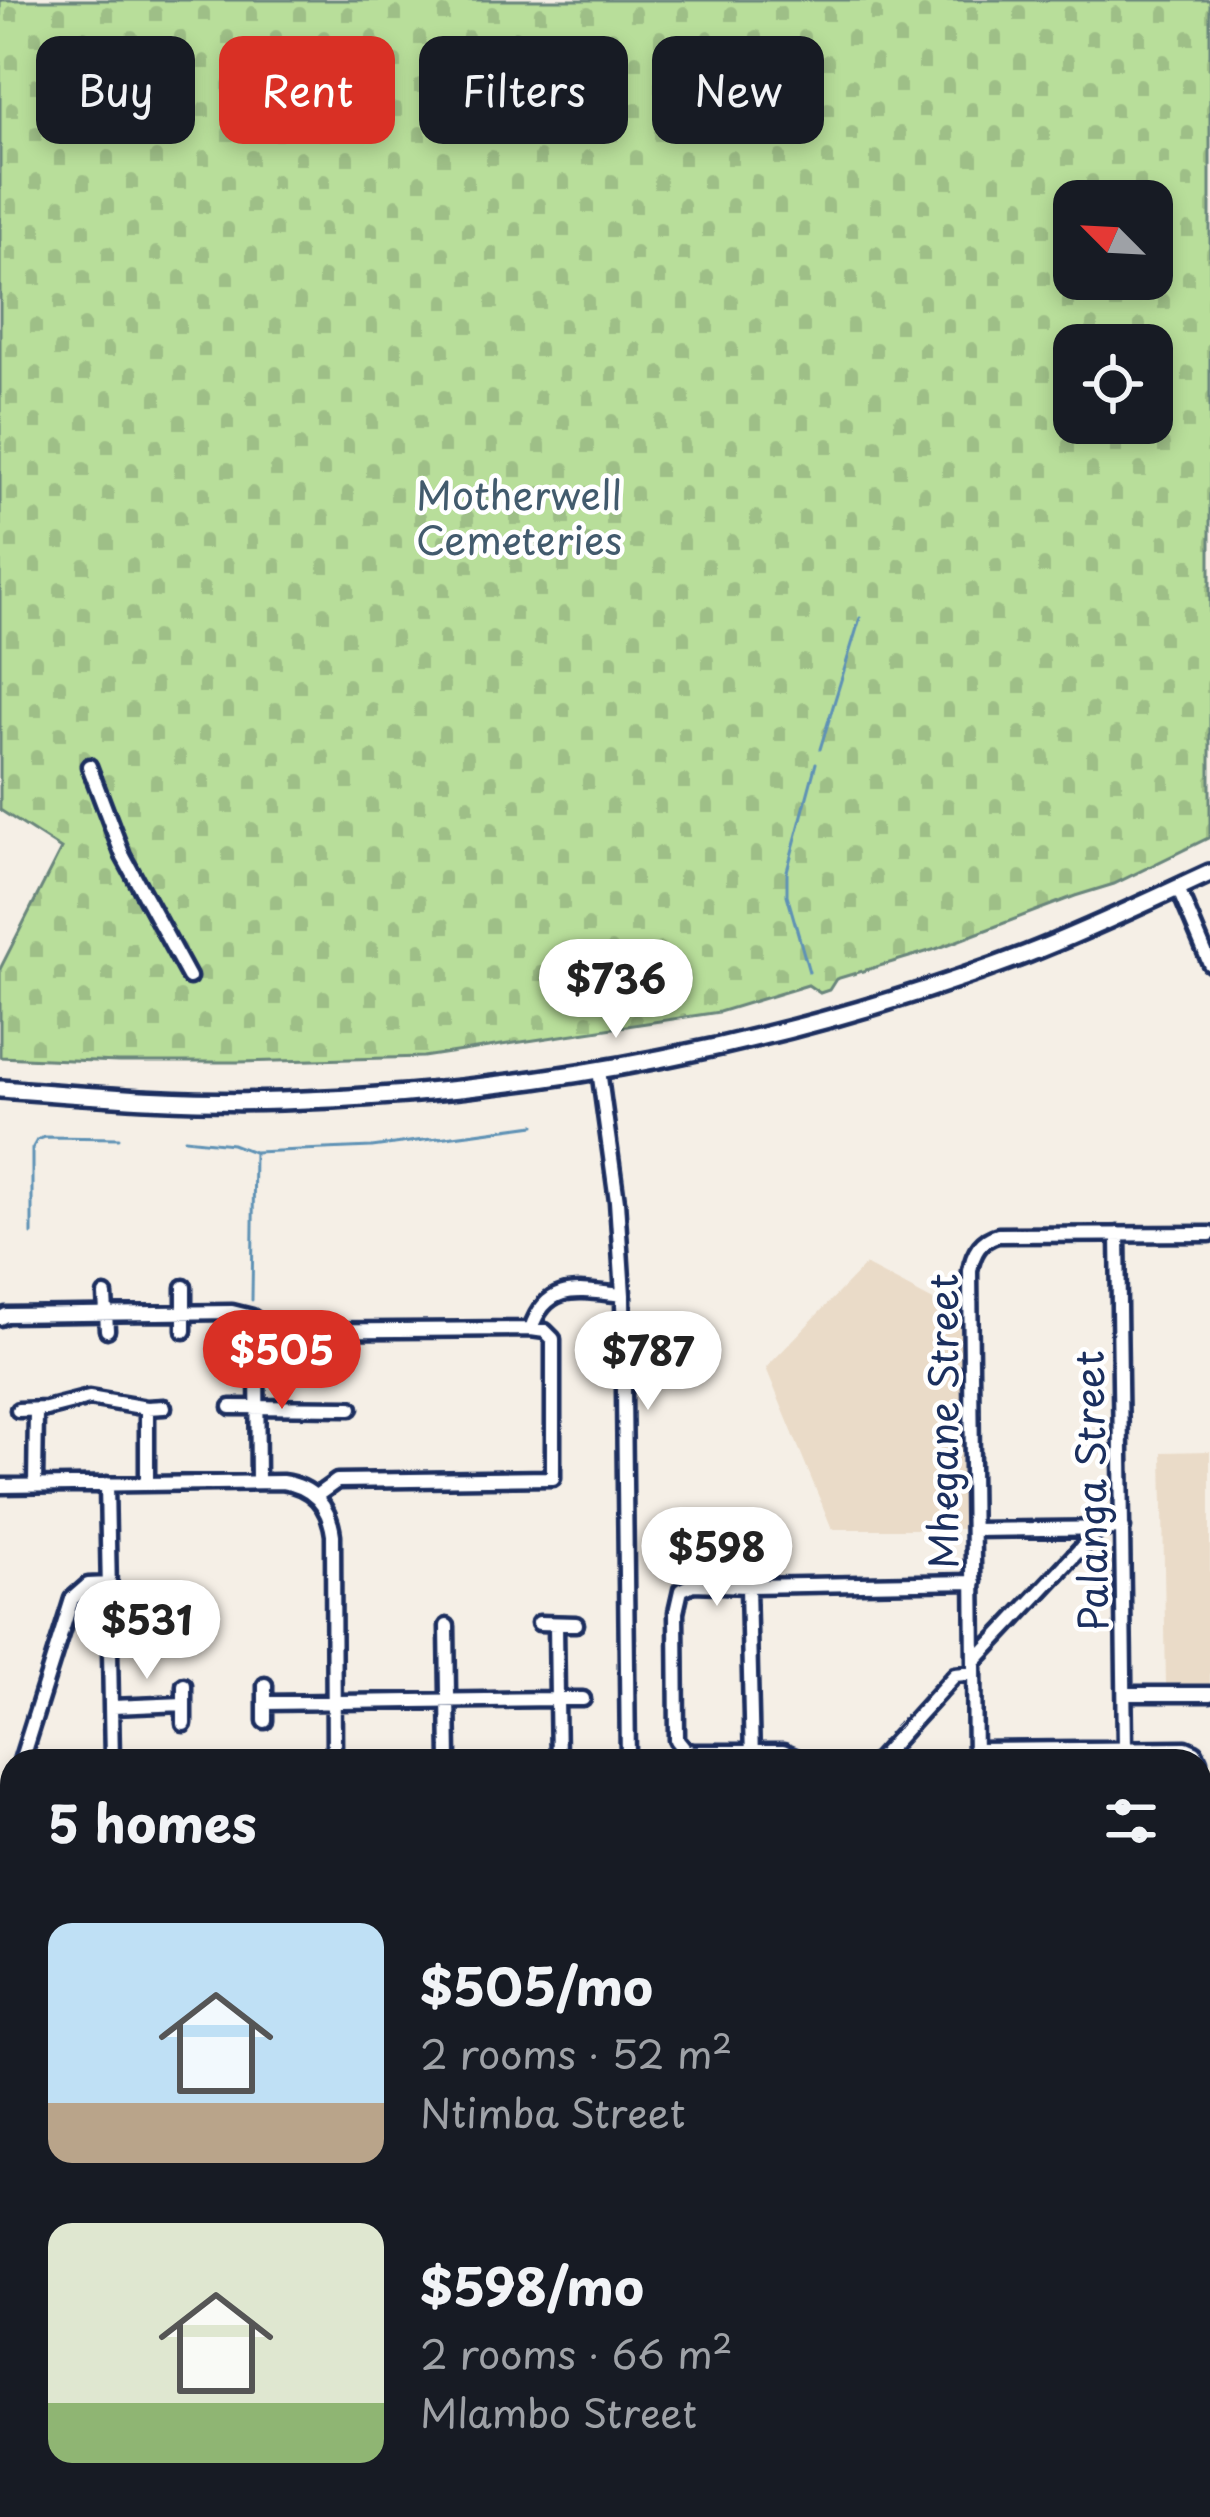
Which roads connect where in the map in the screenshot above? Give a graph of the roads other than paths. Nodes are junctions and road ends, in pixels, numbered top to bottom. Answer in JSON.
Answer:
{"nodes":[{"id":1,"x":89,"y":766,"type":"dead end"},
{"id":2,"x":1210,"y":873,"type":"edge"},
{"id":3,"x":1178,"y":888,"type":"junction"},
{"id":4,"x":1210,"y":964,"type":"edge"},
{"id":5,"x":189,"y":977,"type":"dead end"},
{"id":6,"x":599,"y":1070,"type":"junction"},
{"id":7,"x":0,"y":1090,"type":"edge"},
{"id":8,"x":1118,"y":1234,"type":"junction"},
{"id":9,"x":1210,"y":1234,"type":"edge"},
{"id":10,"x":184,"y":1287,"type":"dead end"},
{"id":11,"x":105,"y":1294,"type":"dead end"},
{"id":12,"x":623,"y":1295,"type":"junction"},
{"id":13,"x":183,"y":1314,"type":"junction"},
{"id":14,"x":0,"y":1318,"type":"edge"},
{"id":15,"x":107,"y":1323,"type":"junction"},
{"id":16,"x":531,"y":1329,"type":"junction"},
{"id":17,"x":184,"y":1331,"type":"dead end"},
{"id":18,"x":272,"y":1331,"type":"junction"},
{"id":19,"x":164,"y":1407,"type":"dead end"},
{"id":20,"x":231,"y":1407,"type":"dead end"},
{"id":21,"x":147,"y":1408,"type":"junction"},
{"id":22,"x":258,"y":1408,"type":"junction"},
{"id":23,"x":351,"y":1408,"type":"dead end"},
{"id":24,"x":18,"y":1410,"type":"dead end"},
{"id":25,"x":36,"y":1411,"type":"junction"},
{"id":26,"x":258,"y":1482,"type":"junction"},
{"id":27,"x":107,"y":1484,"type":"junction"},
{"id":28,"x":147,"y":1484,"type":"junction"},
{"id":29,"x":35,"y":1485,"type":"junction"},
{"id":30,"x":0,"y":1486,"type":"edge"},
{"id":31,"x":316,"y":1496,"type":"junction"},
{"id":32,"x":1099,"y":1528,"type":"junction"},
{"id":33,"x":1123,"y":1528,"type":"junction"},
{"id":34,"x":973,"y":1530,"type":"junction"},
{"id":35,"x":974,"y":1582,"type":"junction"},
{"id":36,"x":110,"y":1584,"type":"junction"},
{"id":37,"x":748,"y":1586,"type":"junction"},
{"id":38,"x":539,"y":1624,"type":"dead end"},
{"id":39,"x":556,"y":1624,"type":"junction"},
{"id":40,"x":576,"y":1624,"type":"dead end"},
{"id":41,"x":447,"y":1626,"type":"dead end"},
{"id":42,"x":974,"y":1668,"type":"junction"},
{"id":43,"x":184,"y":1685,"type":"dead end"},
{"id":44,"x":265,"y":1685,"type":"dead end"},
{"id":45,"x":1125,"y":1694,"type":"junction"},
{"id":46,"x":1210,"y":1694,"type":"edge"},
{"id":47,"x":557,"y":1699,"type":"junction"},
{"id":48,"x":583,"y":1699,"type":"dead end"},
{"id":49,"x":447,"y":1700,"type":"junction"},
{"id":50,"x":334,"y":1702,"type":"junction"},
{"id":51,"x":265,"y":1703,"type":"junction"},
{"id":52,"x":184,"y":1704,"type":"junction"},
{"id":53,"x":112,"y":1707,"type":"junction"},
{"id":54,"x":266,"y":1721,"type":"dead end"},
{"id":55,"x":184,"y":1724,"type":"dead end"},
{"id":56,"x":1125,"y":1747,"type":"junction"},
{"id":57,"x":25,"y":1749,"type":"edge"},
{"id":58,"x":112,"y":1749,"type":"edge"},
{"id":59,"x":334,"y":1749,"type":"edge"},
{"id":60,"x":449,"y":1749,"type":"edge"},
{"id":61,"x":558,"y":1749,"type":"edge"},
{"id":62,"x":628,"y":1749,"type":"edge"},
{"id":63,"x":686,"y":1749,"type":"edge"},
{"id":64,"x":752,"y":1749,"type":"edge"},
{"id":65,"x":888,"y":1749,"type":"edge"},
{"id":66,"x":975,"y":1749,"type":"edge"},
{"id":67,"x":1092,"y":1749,"type":"edge"},
{"id":68,"x":1188,"y":1749,"type":"edge"}],
"edges":[{"from":1,"to":5,"type":"street"},
{"from":2,"to":3,"type":"main road"},
{"from":3,"to":4,"type":"street"},
{"from":3,"to":6,"type":"main road"},
{"from":6,"to":7,"type":"main road"},
{"from":6,"to":12,"type":"street"},
{"from":8,"to":9,"type":"street","name":"Mhegane Street"},
{"from":8,"to":33,"type":"street","name":"Palanga Street"},
{"from":8,"to":34,"type":"street","name":"Mhegane Street"},
{"from":10,"to":13,"type":"street"},
{"from":11,"to":15,"type":"street"},
{"from":12,"to":16,"type":"street"},
{"from":12,"to":62,"type":"street"},
{"from":13,"to":15,"type":"street"},
{"from":13,"to":17,"type":"street"},
{"from":13,"to":18,"type":"street"},
{"from":14,"to":15,"type":"street"},
{"from":16,"to":18,"type":"street"},
{"from":16,"to":31,"type":"street"},
{"from":18,"to":22,"type":"street"},
{"from":19,"to":21,"type":"street"},
{"from":20,"to":22,"type":"street"},
{"from":21,"to":25,"type":"street"},
{"from":21,"to":28,"type":"street"},
{"from":22,"to":23,"type":"street"},
{"from":22,"to":26,"type":"street"},
{"from":24,"to":25,"type":"street"},
{"from":25,"to":29,"type":"street"},
{"from":26,"to":28,"type":"street"},
{"from":26,"to":31,"type":"street"},
{"from":27,"to":28,"type":"street"},
{"from":27,"to":29,"type":"street"},
{"from":27,"to":36,"type":"street"},
{"from":29,"to":30,"type":"street"},
{"from":31,"to":50,"type":"street"},
{"from":32,"to":33,"type":"street"},
{"from":32,"to":34,"type":"street"},
{"from":32,"to":42,"type":"street"},
{"from":33,"to":45,"type":"street","name":"Palanga Street"},
{"from":34,"to":35,"type":"street","name":"Mhegane Street"},
{"from":35,"to":37,"type":"street"},
{"from":35,"to":42,"type":"street","name":"Mhegane Street"},
{"from":36,"to":53,"type":"street"},
{"from":36,"to":57,"type":"street"},
{"from":37,"to":63,"type":"street"},
{"from":37,"to":64,"type":"street"},
{"from":38,"to":39,"type":"street"},
{"from":39,"to":40,"type":"street"},
{"from":39,"to":47,"type":"street"},
{"from":41,"to":49,"type":"street"},
{"from":42,"to":65,"type":"street"},
{"from":42,"to":66,"type":"street","name":"Mhegane Street"},
{"from":43,"to":52,"type":"street"},
{"from":44,"to":51,"type":"street"},
{"from":45,"to":46,"type":"street"},
{"from":45,"to":56,"type":"street","name":"Palanga Street"},
{"from":47,"to":48,"type":"street"},
{"from":47,"to":49,"type":"street"},
{"from":47,"to":61,"type":"street"},
{"from":49,"to":50,"type":"street"},
{"from":49,"to":60,"type":"street"},
{"from":50,"to":51,"type":"street"},
{"from":50,"to":59,"type":"street"},
{"from":51,"to":54,"type":"street"},
{"from":52,"to":53,"type":"street"},
{"from":52,"to":55,"type":"street"},
{"from":53,"to":58,"type":"street"},
{"from":56,"to":67,"type":"street"},
{"from":56,"to":68,"type":"street"}]}
